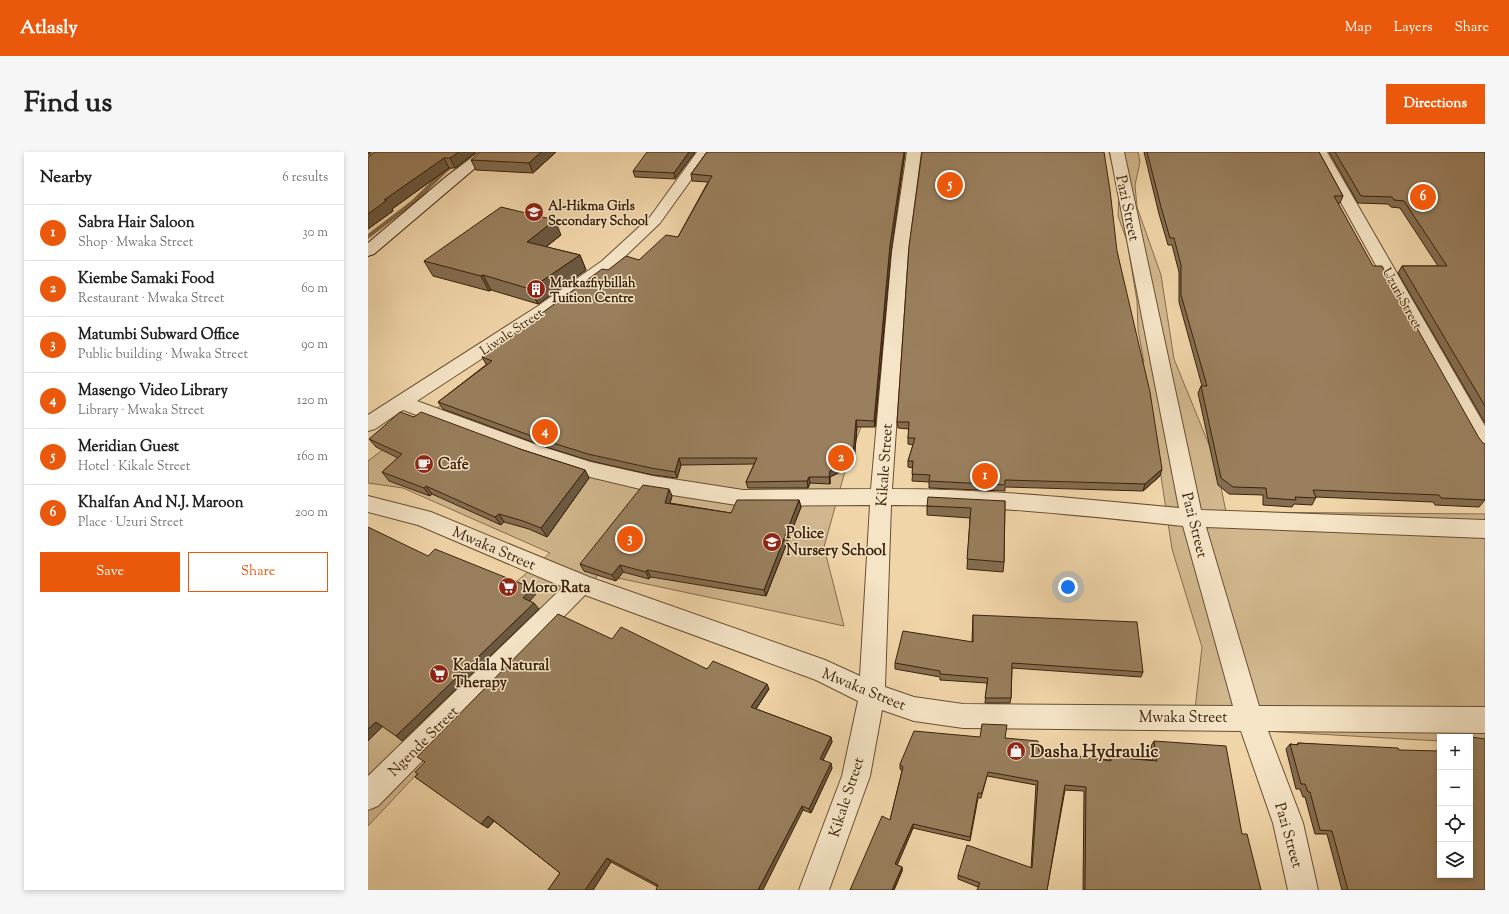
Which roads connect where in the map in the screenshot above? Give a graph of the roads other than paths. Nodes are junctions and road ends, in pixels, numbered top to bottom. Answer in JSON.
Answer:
{"nodes":[{"id":1,"x":487,"y":152,"type":"edge"},
{"id":2,"x":704,"y":152,"type":"edge"},
{"id":3,"x":914,"y":152,"type":"edge"},
{"id":4,"x":1117,"y":152,"type":"edge"},
{"id":5,"x":1320,"y":152,"type":"edge"},
{"id":6,"x":368,"y":251,"type":"edge"},
{"id":7,"x":400,"y":402,"type":"junction"},
{"id":8,"x":368,"y":424,"type":"edge"},
{"id":9,"x":1485,"y":444,"type":"edge"},
{"id":10,"x":881,"y":498,"type":"junction"},
{"id":11,"x":368,"y":504,"type":"edge"},
{"id":12,"x":1192,"y":518,"type":"junction"},
{"id":13,"x":1485,"y":529,"type":"edge"},
{"id":14,"x":581,"y":584,"type":"junction"},
{"id":15,"x":872,"y":695,"type":"junction"},
{"id":16,"x":1249,"y":717,"type":"junction"},
{"id":17,"x":1485,"y":720,"type":"edge"},
{"id":18,"x":368,"y":796,"type":"edge"},
{"id":19,"x":814,"y":890,"type":"edge"},
{"id":20,"x":1304,"y":890,"type":"edge"}],
"edges":[{"from":1,"to":6,"type":"street"},
{"from":2,"to":7,"type":"street","name":"Liwale Street"},
{"from":3,"to":10,"type":"street","name":"Kikale Street"},
{"from":4,"to":12,"type":"street","name":"Pazi Street"},
{"from":5,"to":9,"type":"street","name":"Uzuri Street"},
{"from":7,"to":8,"type":"street","name":"Liwale Street"},
{"from":7,"to":10,"type":"street"},
{"from":10,"to":12,"type":"street"},
{"from":10,"to":15,"type":"street","name":"Kikale Street"},
{"from":11,"to":14,"type":"street","name":"Mwaka Street"},
{"from":12,"to":13,"type":"street"},
{"from":12,"to":16,"type":"street","name":"Pazi Street"},
{"from":14,"to":15,"type":"street","name":"Mwaka Street"},
{"from":14,"to":18,"type":"street","name":"Ngende Street"},
{"from":15,"to":16,"type":"street","name":"Mwaka Street"},
{"from":15,"to":19,"type":"street","name":"Kikale Street"},
{"from":16,"to":17,"type":"street","name":"Mwaka Street"},
{"from":16,"to":20,"type":"street","name":"Pazi Street"}]}
